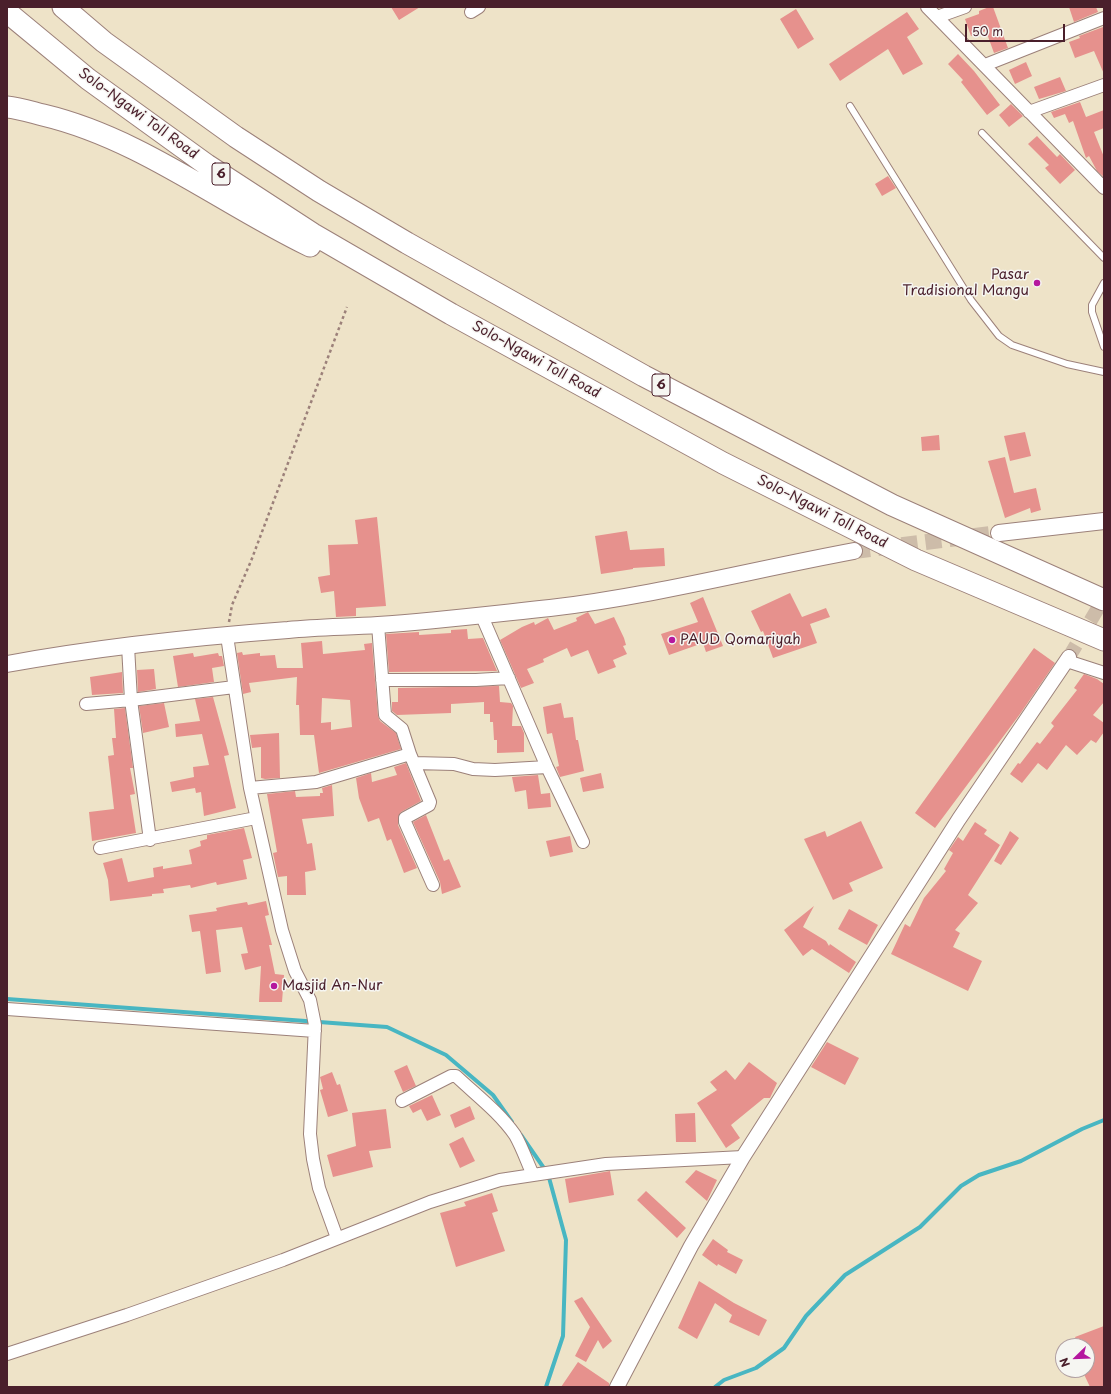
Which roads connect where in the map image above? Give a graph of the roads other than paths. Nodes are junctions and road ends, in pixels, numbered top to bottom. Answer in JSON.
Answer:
{"nodes":[{"id":1,"x":63,"y":7,"type":"edge"},
{"id":2,"x":84,"y":7,"type":"edge"},
{"id":3,"x":927,"y":7,"type":"edge"},
{"id":4,"x":965,"y":7,"type":"edge"},
{"id":5,"x":7,"y":12,"type":"edge"},
{"id":6,"x":937,"y":17,"type":"junction"},
{"id":7,"x":1104,"y":18,"type":"edge"},
{"id":8,"x":985,"y":65,"type":"junction"},
{"id":9,"x":1104,"y":85,"type":"edge"},
{"id":10,"x":850,"y":106,"type":"dead end"},
{"id":11,"x":7,"y":107,"type":"edge"},
{"id":12,"x":1029,"y":112,"type":"junction"},
{"id":13,"x":982,"y":133,"type":"dead end"},
{"id":14,"x":236,"y":137,"type":"junction"},
{"id":15,"x":1104,"y":188,"type":"edge"},
{"id":16,"x":1104,"y":258,"type":"edge"},
{"id":17,"x":1104,"y":283,"type":"edge"},
{"id":18,"x":451,"y":314,"type":"junction"},
{"id":19,"x":1104,"y":347,"type":"edge"},
{"id":20,"x":1104,"y":372,"type":"edge"},
{"id":21,"x":1104,"y":521,"type":"edge"},
{"id":22,"x":1000,"y":534,"type":"tunnel mouth"},
{"id":23,"x":854,"y":551,"type":"tunnel mouth"},
{"id":24,"x":1104,"y":600,"type":"edge"},
{"id":25,"x":481,"y":614,"type":"junction"},
{"id":26,"x":378,"y":625,"type":"junction"},
{"id":27,"x":227,"y":636,"type":"junction"},
{"id":28,"x":1104,"y":640,"type":"edge"},
{"id":29,"x":128,"y":646,"type":"junction"},
{"id":30,"x":1068,"y":659,"type":"joint"},
{"id":31,"x":7,"y":664,"type":"edge"},
{"id":32,"x":1104,"y":673,"type":"edge"},
{"id":33,"x":509,"y":678,"type":"junction"},
{"id":34,"x":382,"y":680,"type":"junction"},
{"id":35,"x":234,"y":687,"type":"junction"},
{"id":36,"x":132,"y":700,"type":"junction"},
{"id":37,"x":86,"y":704,"type":"dead end"},
{"id":38,"x":412,"y":759,"type":"junction"},
{"id":39,"x":548,"y":767,"type":"junction"},
{"id":40,"x":250,"y":788,"type":"junction"},
{"id":41,"x":256,"y":818,"type":"junction"},
{"id":42,"x":150,"y":840,"type":"junction"},
{"id":43,"x":583,"y":842,"type":"dead end"},
{"id":44,"x":100,"y":848,"type":"dead end"},
{"id":45,"x":433,"y":885,"type":"dead end"},
{"id":46,"x":7,"y":1009,"type":"edge"},
{"id":47,"x":315,"y":1028,"type":"junction"},
{"id":48,"x":402,"y":1101,"type":"dead end"},
{"id":49,"x":744,"y":1158,"type":"junction"},
{"id":50,"x":534,"y":1175,"type":"junction"},
{"id":51,"x":337,"y":1238,"type":"junction"},
{"id":52,"x":7,"y":1354,"type":"edge"},
{"id":53,"x":617,"y":1387,"type":"edge"}],
"edges":[{"from":1,"to":14,"type":"highway","number":"6"},
{"from":2,"to":14,"type":"highway"},
{"from":3,"to":6,"type":"street"},
{"from":4,"to":6,"type":"street"},
{"from":5,"to":18,"type":"highway","name":"Solo–Ngawi Toll Road","number":"6"},
{"from":6,"to":8,"type":"street"},
{"from":7,"to":8,"type":"street"},
{"from":8,"to":12,"type":"street"},
{"from":9,"to":12,"type":"street"},
{"from":10,"to":20,"type":"lane"},
{"from":11,"to":18,"type":"highway"},
{"from":12,"to":15,"type":"street"},
{"from":13,"to":16,"type":"lane"},
{"from":14,"to":24,"type":"highway","number":"6"},
{"from":17,"to":19,"type":"lane"},
{"from":18,"to":28,"type":"highway","name":"Solo–Ngawi Toll Road","number":"6"},
{"from":21,"to":22,"type":"main road"},
{"from":23,"to":25,"type":"main road"},
{"from":25,"to":26,"type":"main road"},
{"from":25,"to":33,"type":"street"},
{"from":26,"to":27,"type":"main road"},
{"from":26,"to":34,"type":"street"},
{"from":27,"to":29,"type":"main road"},
{"from":27,"to":35,"type":"street"},
{"from":29,"to":31,"type":"main road"},
{"from":29,"to":36,"type":"street"},
{"from":30,"to":32,"type":"street"},
{"from":30,"to":49,"type":"street"},
{"from":33,"to":34,"type":"street"},
{"from":33,"to":39,"type":"street"},
{"from":34,"to":38,"type":"street"},
{"from":35,"to":36,"type":"street"},
{"from":35,"to":40,"type":"street"},
{"from":36,"to":37,"type":"street"},
{"from":36,"to":42,"type":"street"},
{"from":38,"to":39,"type":"street"},
{"from":38,"to":40,"type":"street"},
{"from":38,"to":45,"type":"street"},
{"from":39,"to":43,"type":"street"},
{"from":40,"to":41,"type":"street"},
{"from":41,"to":42,"type":"street"},
{"from":41,"to":47,"type":"street"},
{"from":42,"to":44,"type":"street"},
{"from":46,"to":47,"type":"street"},
{"from":47,"to":51,"type":"street"},
{"from":48,"to":50,"type":"street"},
{"from":49,"to":50,"type":"street"},
{"from":49,"to":53,"type":"street"},
{"from":50,"to":51,"type":"street"},
{"from":51,"to":52,"type":"street"}]}
